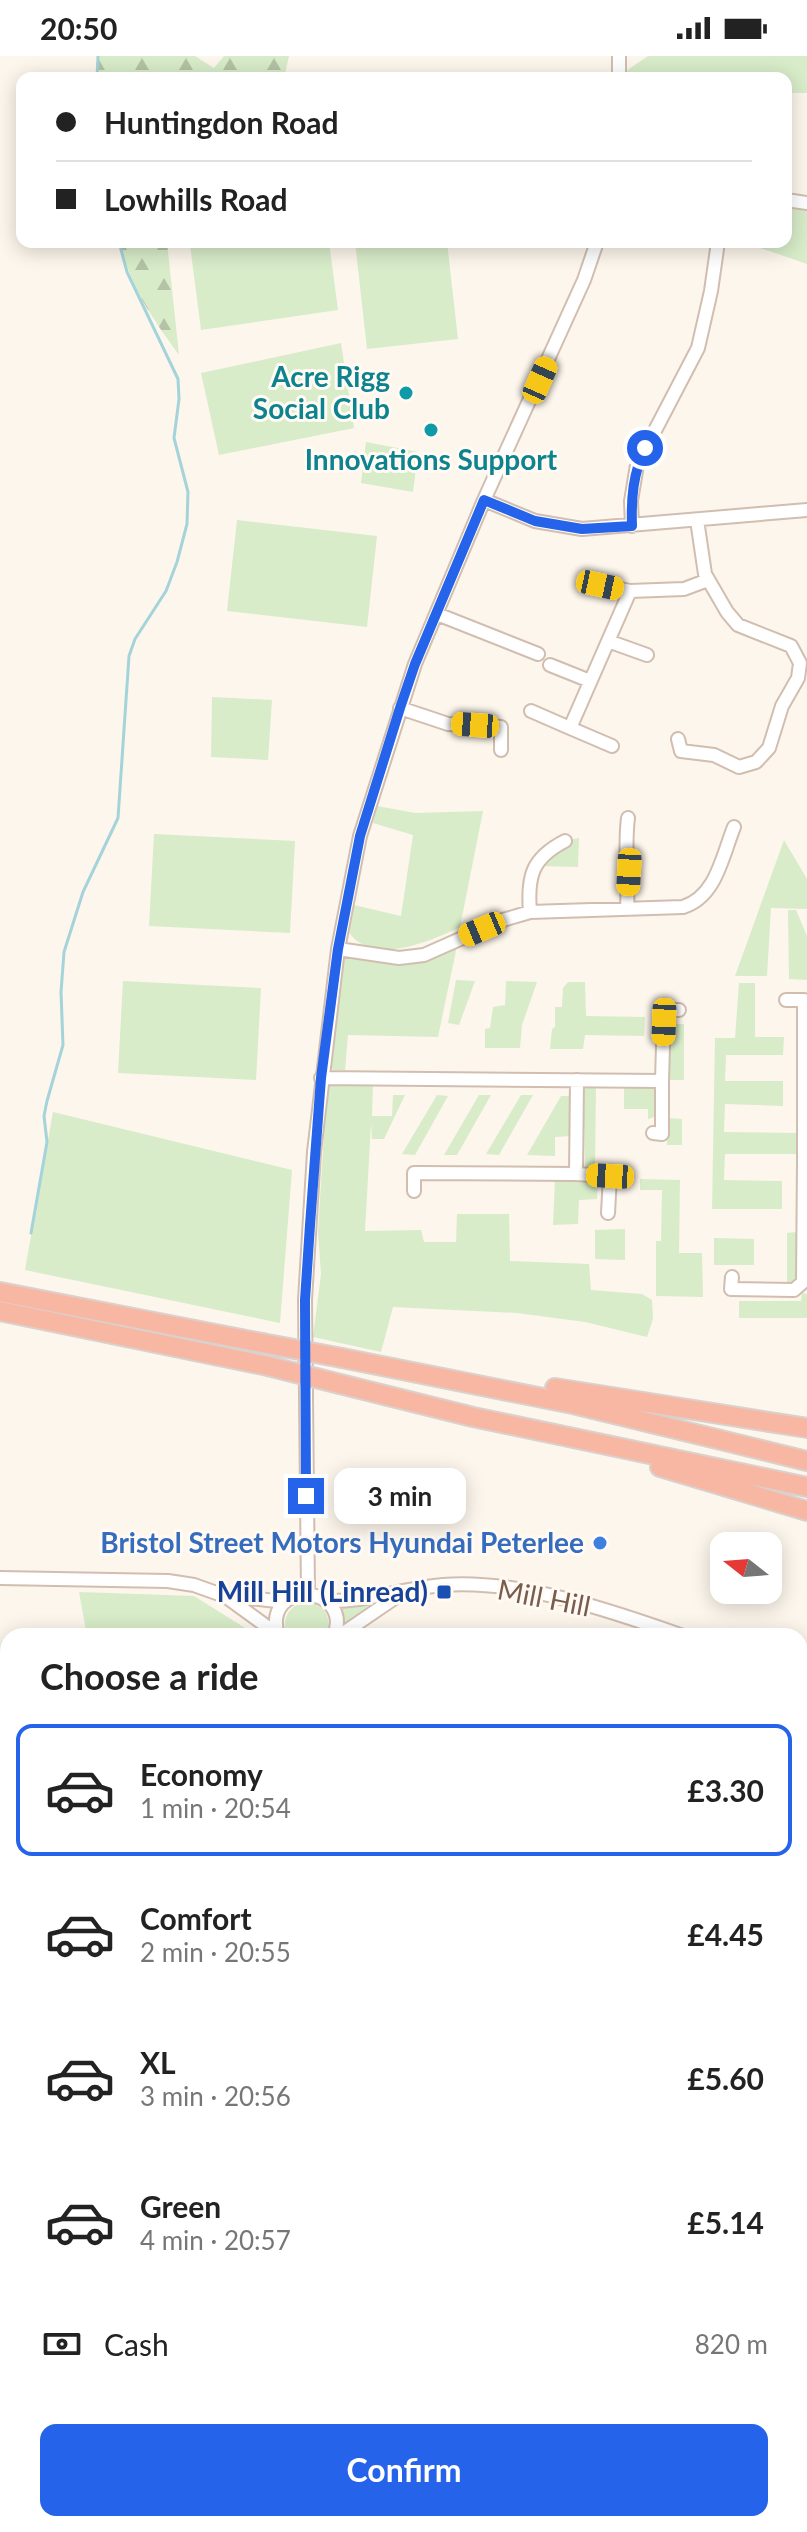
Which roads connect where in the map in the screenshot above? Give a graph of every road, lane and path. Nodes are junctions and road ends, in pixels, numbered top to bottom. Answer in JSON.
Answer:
{"nodes":[{"id":1,"x":595,"y":248,"type":"edge"},
{"id":2,"x":717,"y":248,"type":"edge"},
{"id":3,"x":484,"y":500,"type":"junction"},
{"id":4,"x":807,"y":510,"type":"edge"},
{"id":5,"x":697,"y":520,"type":"junction"},
{"id":6,"x":632,"y":526,"type":"junction"},
{"id":7,"x":708,"y":580,"type":"junction"},
{"id":8,"x":600,"y":585,"type":"dead end"},
{"id":9,"x":630,"y":591,"type":"junction"},
{"id":10,"x":437,"y":614,"type":"junction"},
{"id":11,"x":608,"y":641,"type":"junction"},
{"id":12,"x":538,"y":654,"type":"dead end"},
{"id":13,"x":647,"y":655,"type":"dead end"},
{"id":14,"x":550,"y":665,"type":"dead end"},
{"id":15,"x":590,"y":681,"type":"junction"},
{"id":16,"x":400,"y":708,"type":"junction"},
{"id":17,"x":531,"y":711,"type":"dead end"},
{"id":18,"x":570,"y":728,"type":"junction"},
{"id":19,"x":612,"y":746,"type":"dead end"},
{"id":20,"x":501,"y":750,"type":"dead end"},
{"id":21,"x":675,"y":766,"type":"dead end"},
{"id":22,"x":628,"y":818,"type":"dead end"},
{"id":23,"x":734,"y":827,"type":"dead end"},
{"id":24,"x":565,"y":841,"type":"dead end"},
{"id":25,"x":627,"y":909,"type":"junction"},
{"id":26,"x":530,"y":912,"type":"junction"},
{"id":27,"x":338,"y":949,"type":"junction"},
{"id":28,"x":786,"y":1000,"type":"dead end"},
{"id":29,"x":679,"y":1010,"type":"dead end"},
{"id":30,"x":321,"y":1078,"type":"junction"},
{"id":31,"x":577,"y":1080,"type":"junction"},
{"id":32,"x":662,"y":1081,"type":"junction"},
{"id":33,"x":653,"y":1133,"type":"dead end"},
{"id":34,"x":806,"y":1162,"type":"edge"},
{"id":35,"x":576,"y":1174,"type":"junction"},
{"id":36,"x":414,"y":1191,"type":"dead end"},
{"id":37,"x":608,"y":1213,"type":"dead end"},
{"id":38,"x":732,"y":1277,"type":"dead end"},
{"id":39,"x":0,"y":1292,"type":"edge"},
{"id":40,"x":0,"y":1311,"type":"edge"},
{"id":41,"x":397,"y":1370,"type":"junction"},
{"id":42,"x":520,"y":1426,"type":"junction"},
{"id":43,"x":807,"y":1428,"type":"edge"},
{"id":44,"x":807,"y":1461,"type":"edge"},
{"id":45,"x":807,"y":1487,"type":"edge"},
{"id":46,"x":807,"y":1511,"type":"edge"},
{"id":47,"x":0,"y":1578,"type":"edge"},
{"id":48,"x":308,"y":1593,"type":"junction"},
{"id":49,"x":402,"y":1593,"type":"junction"},
{"id":50,"x":222,"y":1595,"type":"junction"},
{"id":51,"x":327,"y":1601,"type":"junction"},
{"id":52,"x":285,"y":1602,"type":"junction"},
{"id":53,"x":268,"y":1628,"type":"edge"},
{"id":54,"x":278,"y":1628,"type":"edge"},
{"id":55,"x":336,"y":1628,"type":"edge"},
{"id":56,"x":348,"y":1628,"type":"edge"},
{"id":57,"x":659,"y":1628,"type":"edge"}],
"edges":[{"from":1,"to":3,"type":"street"},
{"from":2,"to":6,"type":"street"},
{"from":3,"to":6,"type":"street"},
{"from":3,"to":10,"type":"street"},
{"from":4,"to":5,"type":"street"},
{"from":5,"to":6,"type":"street"},
{"from":5,"to":7,"type":"street"},
{"from":7,"to":9,"type":"street"},
{"from":7,"to":21,"type":"street"},
{"from":8,"to":9,"type":"street"},
{"from":9,"to":11,"type":"street"},
{"from":10,"to":12,"type":"street"},
{"from":10,"to":16,"type":"street"},
{"from":11,"to":13,"type":"street"},
{"from":11,"to":15,"type":"street"},
{"from":14,"to":15,"type":"street"},
{"from":15,"to":18,"type":"street"},
{"from":16,"to":20,"type":"street"},
{"from":16,"to":27,"type":"street"},
{"from":17,"to":18,"type":"street"},
{"from":18,"to":19,"type":"street"},
{"from":22,"to":25,"type":"street"},
{"from":23,"to":25,"type":"street"},
{"from":24,"to":26,"type":"street"},
{"from":25,"to":26,"type":"street"},
{"from":26,"to":27,"type":"street"},
{"from":27,"to":30,"type":"street"},
{"from":28,"to":34,"type":"street"},
{"from":29,"to":32,"type":"street"},
{"from":30,"to":31,"type":"street"},
{"from":30,"to":48,"type":"street"},
{"from":31,"to":32,"type":"street"},
{"from":31,"to":35,"type":"street"},
{"from":32,"to":33,"type":"street"},
{"from":34,"to":38,"type":"street"},
{"from":35,"to":36,"type":"street"},
{"from":35,"to":37,"type":"street"},
{"from":39,"to":41,"type":"highway","bridge":true},
{"from":40,"to":42,"type":"highway","bridge":true},
{"from":41,"to":43,"type":"highway"},
{"from":41,"to":44,"type":"highway"},
{"from":42,"to":45,"type":"highway"},
{"from":42,"to":46,"type":"highway"},
{"from":47,"to":50,"type":"street"},
{"from":48,"to":51,"type":"street"},
{"from":48,"to":52,"type":"street"},
{"from":49,"to":51,"type":"street","name":"Mill Hill"},
{"from":49,"to":56,"type":"street","name":"Mill Hill"},
{"from":49,"to":57,"type":"street","name":"Mill Hill"},
{"from":50,"to":52,"type":"street"},
{"from":50,"to":53,"type":"street"},
{"from":51,"to":55,"type":"street"},
{"from":52,"to":54,"type":"street"}]}
